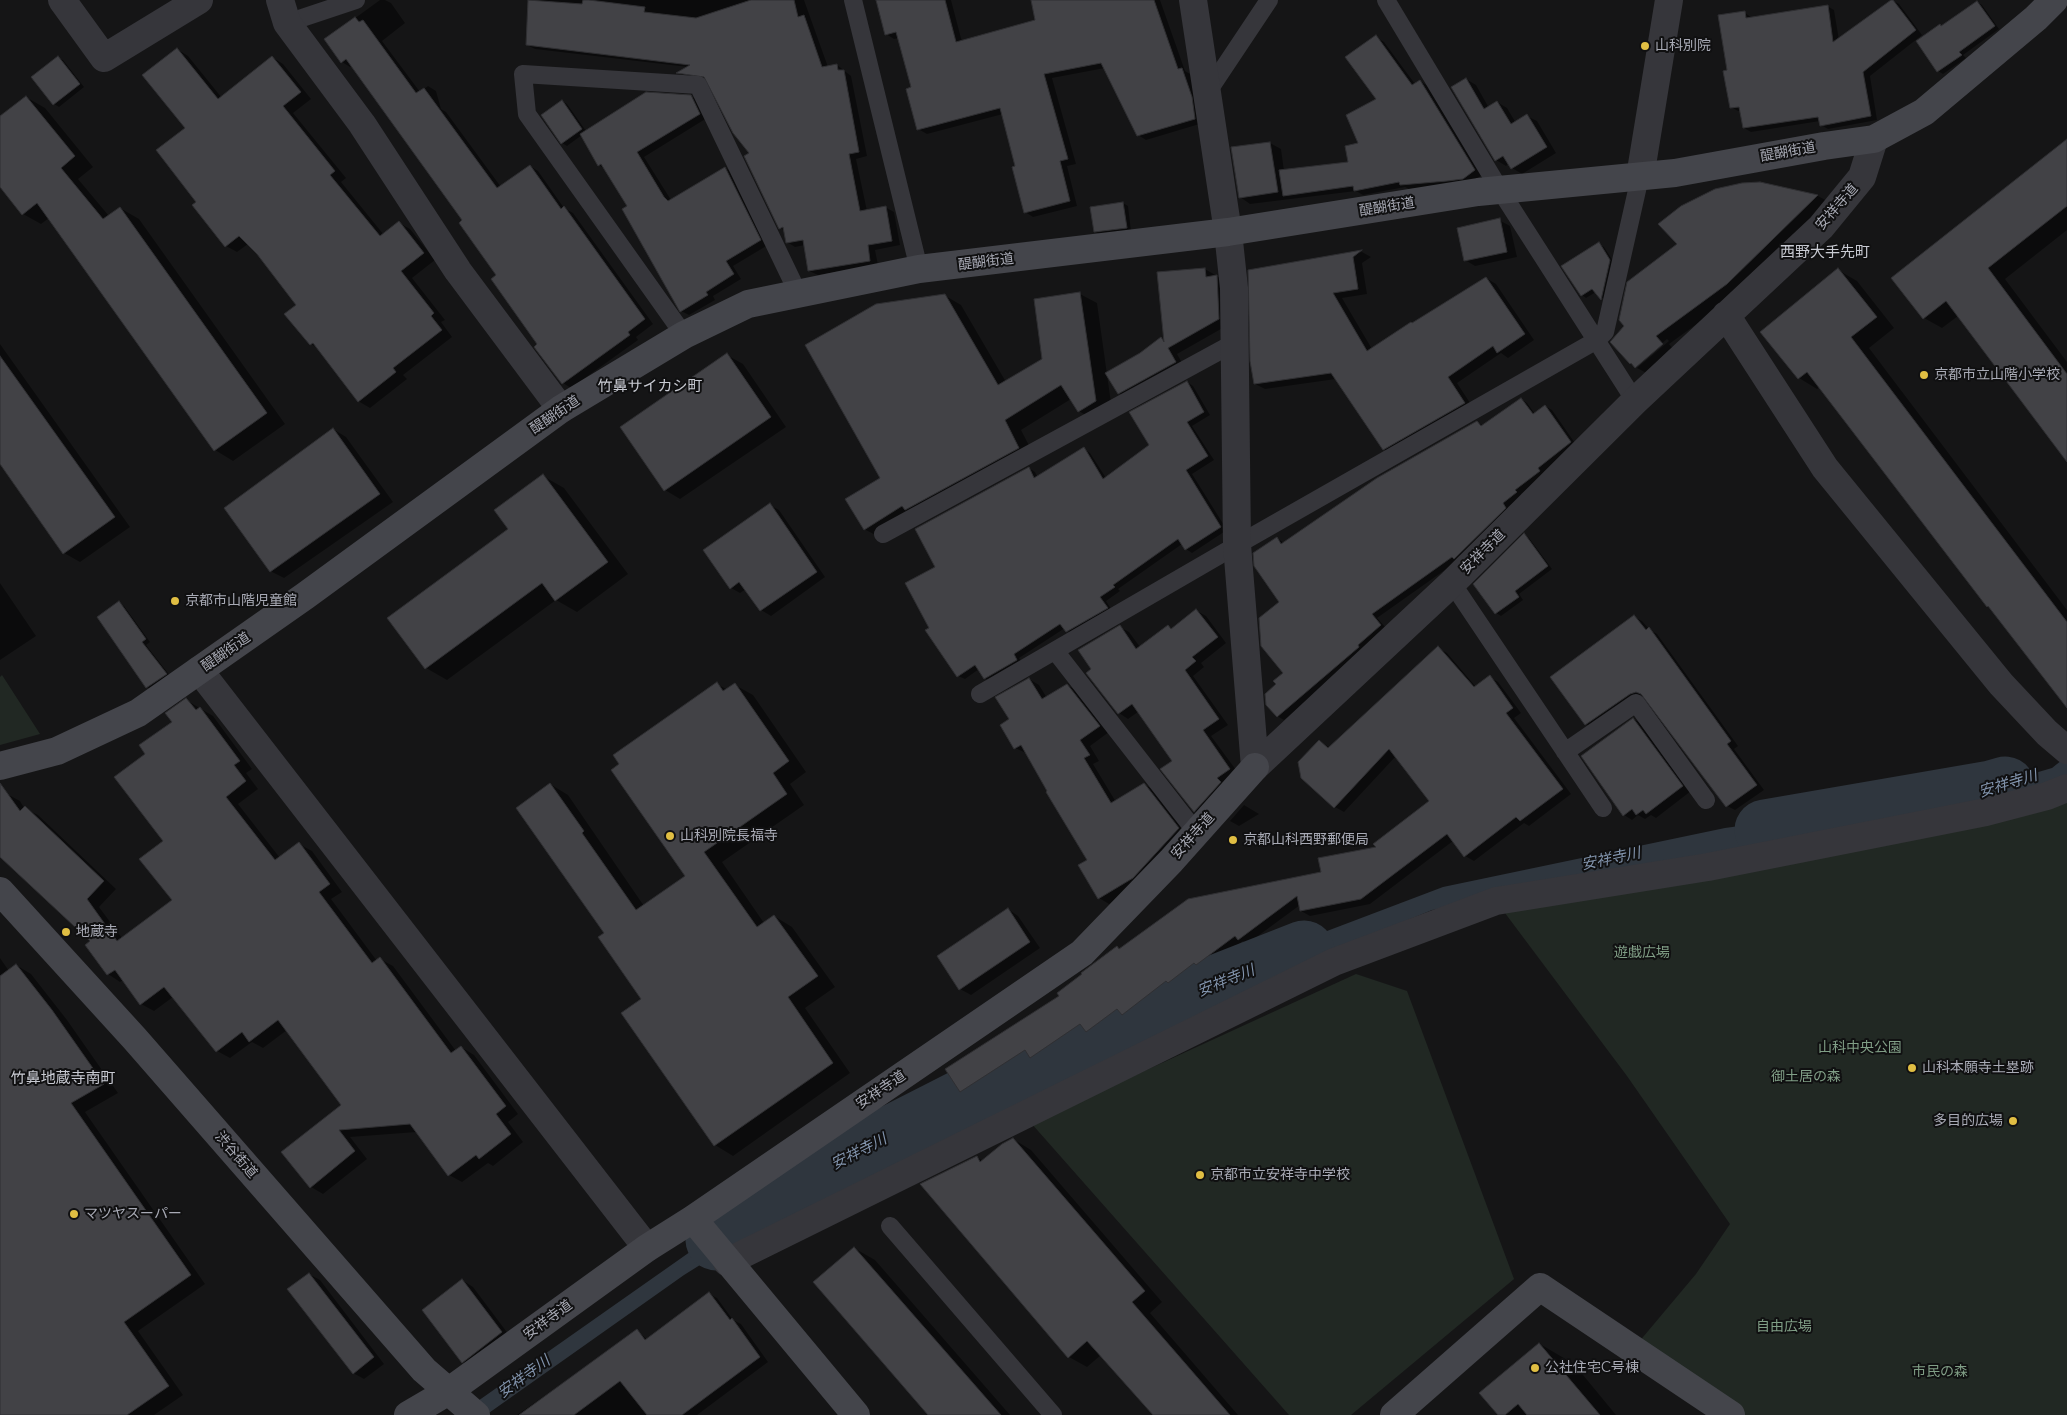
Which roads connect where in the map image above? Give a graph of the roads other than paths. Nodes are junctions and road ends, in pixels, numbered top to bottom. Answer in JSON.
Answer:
{"nodes":[{"id":1,"x":62,"y":0,"type":"edge"},
{"id":2,"x":198,"y":0,"type":"edge"},
{"id":3,"x":356,"y":0,"type":"edge"},
{"id":4,"x":852,"y":0,"type":"edge"},
{"id":5,"x":1193,"y":0,"type":"edge"},
{"id":6,"x":1268,"y":0,"type":"edge"},
{"id":7,"x":1386,"y":0,"type":"edge"},
{"id":8,"x":1669,"y":0,"type":"edge"},
{"id":9,"x":2045,"y":9,"type":"edge"},
{"id":10,"x":283,"y":12,"type":"edge"},
{"id":11,"x":1207,"y":93,"type":"junction"},
{"id":12,"x":1874,"y":139,"type":"junction"},
{"id":13,"x":1640,"y":177,"type":"junction"},
{"id":14,"x":1500,"y":190,"type":"junction"},
{"id":15,"x":1228,"y":232,"type":"junction"},
{"id":16,"x":918,"y":270,"type":"junction"},
{"id":17,"x":798,"y":293,"type":"junction"},
{"id":18,"x":1726,"y":315,"type":"junction"},
{"id":19,"x":684,"y":336,"type":"junction"},
{"id":20,"x":1597,"y":340,"type":"junction"},
{"id":21,"x":1234,"y":343,"type":"junction"},
{"id":22,"x":1635,"y":401,"type":"junction"},
{"id":23,"x":561,"y":409,"type":"junction"},
{"id":24,"x":884,"y":534,"type":"dead end"},
{"id":25,"x":1237,"y":545,"type":"junction"},
{"id":26,"x":1452,"y":583,"type":"junction"},
{"id":27,"x":1056,"y":652,"type":"junction"},
{"id":28,"x":199,"y":670,"type":"junction"},
{"id":29,"x":980,"y":694,"type":"dead end"},
{"id":30,"x":2067,"y":750,"type":"edge"},
{"id":31,"x":1565,"y":752,"type":"junction"},
{"id":32,"x":0,"y":766,"type":"edge"},
{"id":33,"x":1255,"y":767,"type":"junction"},
{"id":34,"x":2067,"y":788,"type":"edge"},
{"id":35,"x":1706,"y":800,"type":"dead end"},
{"id":36,"x":1603,"y":808,"type":"dead end"},
{"id":37,"x":1196,"y":832,"type":"junction"},
{"id":38,"x":0,"y":891,"type":"edge"},
{"id":39,"x":693,"y":1219,"type":"junction"},
{"id":40,"x":890,"y":1226,"type":"dead end"},
{"id":41,"x":647,"y":1248,"type":"junction"},
{"id":42,"x":727,"y":1262,"type":"junction"},
{"id":43,"x":461,"y":1402,"type":"edge"},
{"id":44,"x":408,"y":1415,"type":"edge"},
{"id":45,"x":856,"y":1415,"type":"edge"},
{"id":46,"x":1053,"y":1415,"type":"edge"},
{"id":47,"x":1394,"y":1415,"type":"edge"},
{"id":48,"x":1731,"y":1415,"type":"edge"}],
"edges":[{"from":1,"to":2,"type":"street"},
{"from":3,"to":10,"type":"lane"},
{"from":4,"to":16,"type":"lane"},
{"from":5,"to":11,"type":"street"},
{"from":6,"to":11,"type":"lane"},
{"from":7,"to":14,"type":"lane"},
{"from":8,"to":13,"type":"street"},
{"from":9,"to":12,"type":"main road","name":"醍醐街道"},
{"from":10,"to":23,"type":"street"},
{"from":11,"to":15,"type":"street"},
{"from":12,"to":13,"type":"main road","name":"醍醐街道"},
{"from":12,"to":18,"type":"street","name":"安祥寺道"},
{"from":13,"to":14,"type":"main road","name":"醍醐街道"},
{"from":13,"to":20,"type":"lane"},
{"from":14,"to":15,"type":"main road","name":"醍醐街道"},
{"from":14,"to":20,"type":"lane"},
{"from":15,"to":16,"type":"main road","name":"醍醐街道"},
{"from":15,"to":21,"type":"street"},
{"from":16,"to":17,"type":"main road","name":"醍醐街道"},
{"from":17,"to":19,"type":"main road","name":"醍醐街道"},
{"from":17,"to":19,"type":"lane"},
{"from":18,"to":22,"type":"street","name":"安祥寺道"},
{"from":18,"to":30,"type":"street"},
{"from":19,"to":23,"type":"main road","name":"醍醐街道"},
{"from":20,"to":22,"type":"lane"},
{"from":20,"to":25,"type":"lane"},
{"from":21,"to":24,"type":"lane"},
{"from":21,"to":25,"type":"street"},
{"from":22,"to":26,"type":"street","name":"安祥寺道"},
{"from":23,"to":28,"type":"main road","name":"醍醐街道"},
{"from":25,"to":27,"type":"lane"},
{"from":25,"to":33,"type":"street"},
{"from":26,"to":31,"type":"lane"},
{"from":26,"to":33,"type":"street","name":"安祥寺道"},
{"from":27,"to":29,"type":"lane"},
{"from":27,"to":37,"type":"lane"},
{"from":28,"to":32,"type":"main road","name":"醍醐街道"},
{"from":28,"to":41,"type":"street"},
{"from":31,"to":35,"type":"lane"},
{"from":31,"to":36,"type":"lane"},
{"from":33,"to":37,"type":"main road","name":"安祥寺道"},
{"from":34,"to":42,"type":"street"},
{"from":37,"to":39,"type":"main road","name":"安祥寺道"},
{"from":38,"to":43,"type":"main road","name":"渋谷街道"},
{"from":39,"to":41,"type":"main road","name":"安祥寺道"},
{"from":39,"to":42,"type":"main road"},
{"from":40,"to":46,"type":"lane"},
{"from":41,"to":43,"type":"main road","name":"安祥寺道"},
{"from":42,"to":45,"type":"main road"},
{"from":43,"to":44,"type":"main road","name":"安祥寺道"},
{"from":47,"to":48,"type":"main road"}]}
